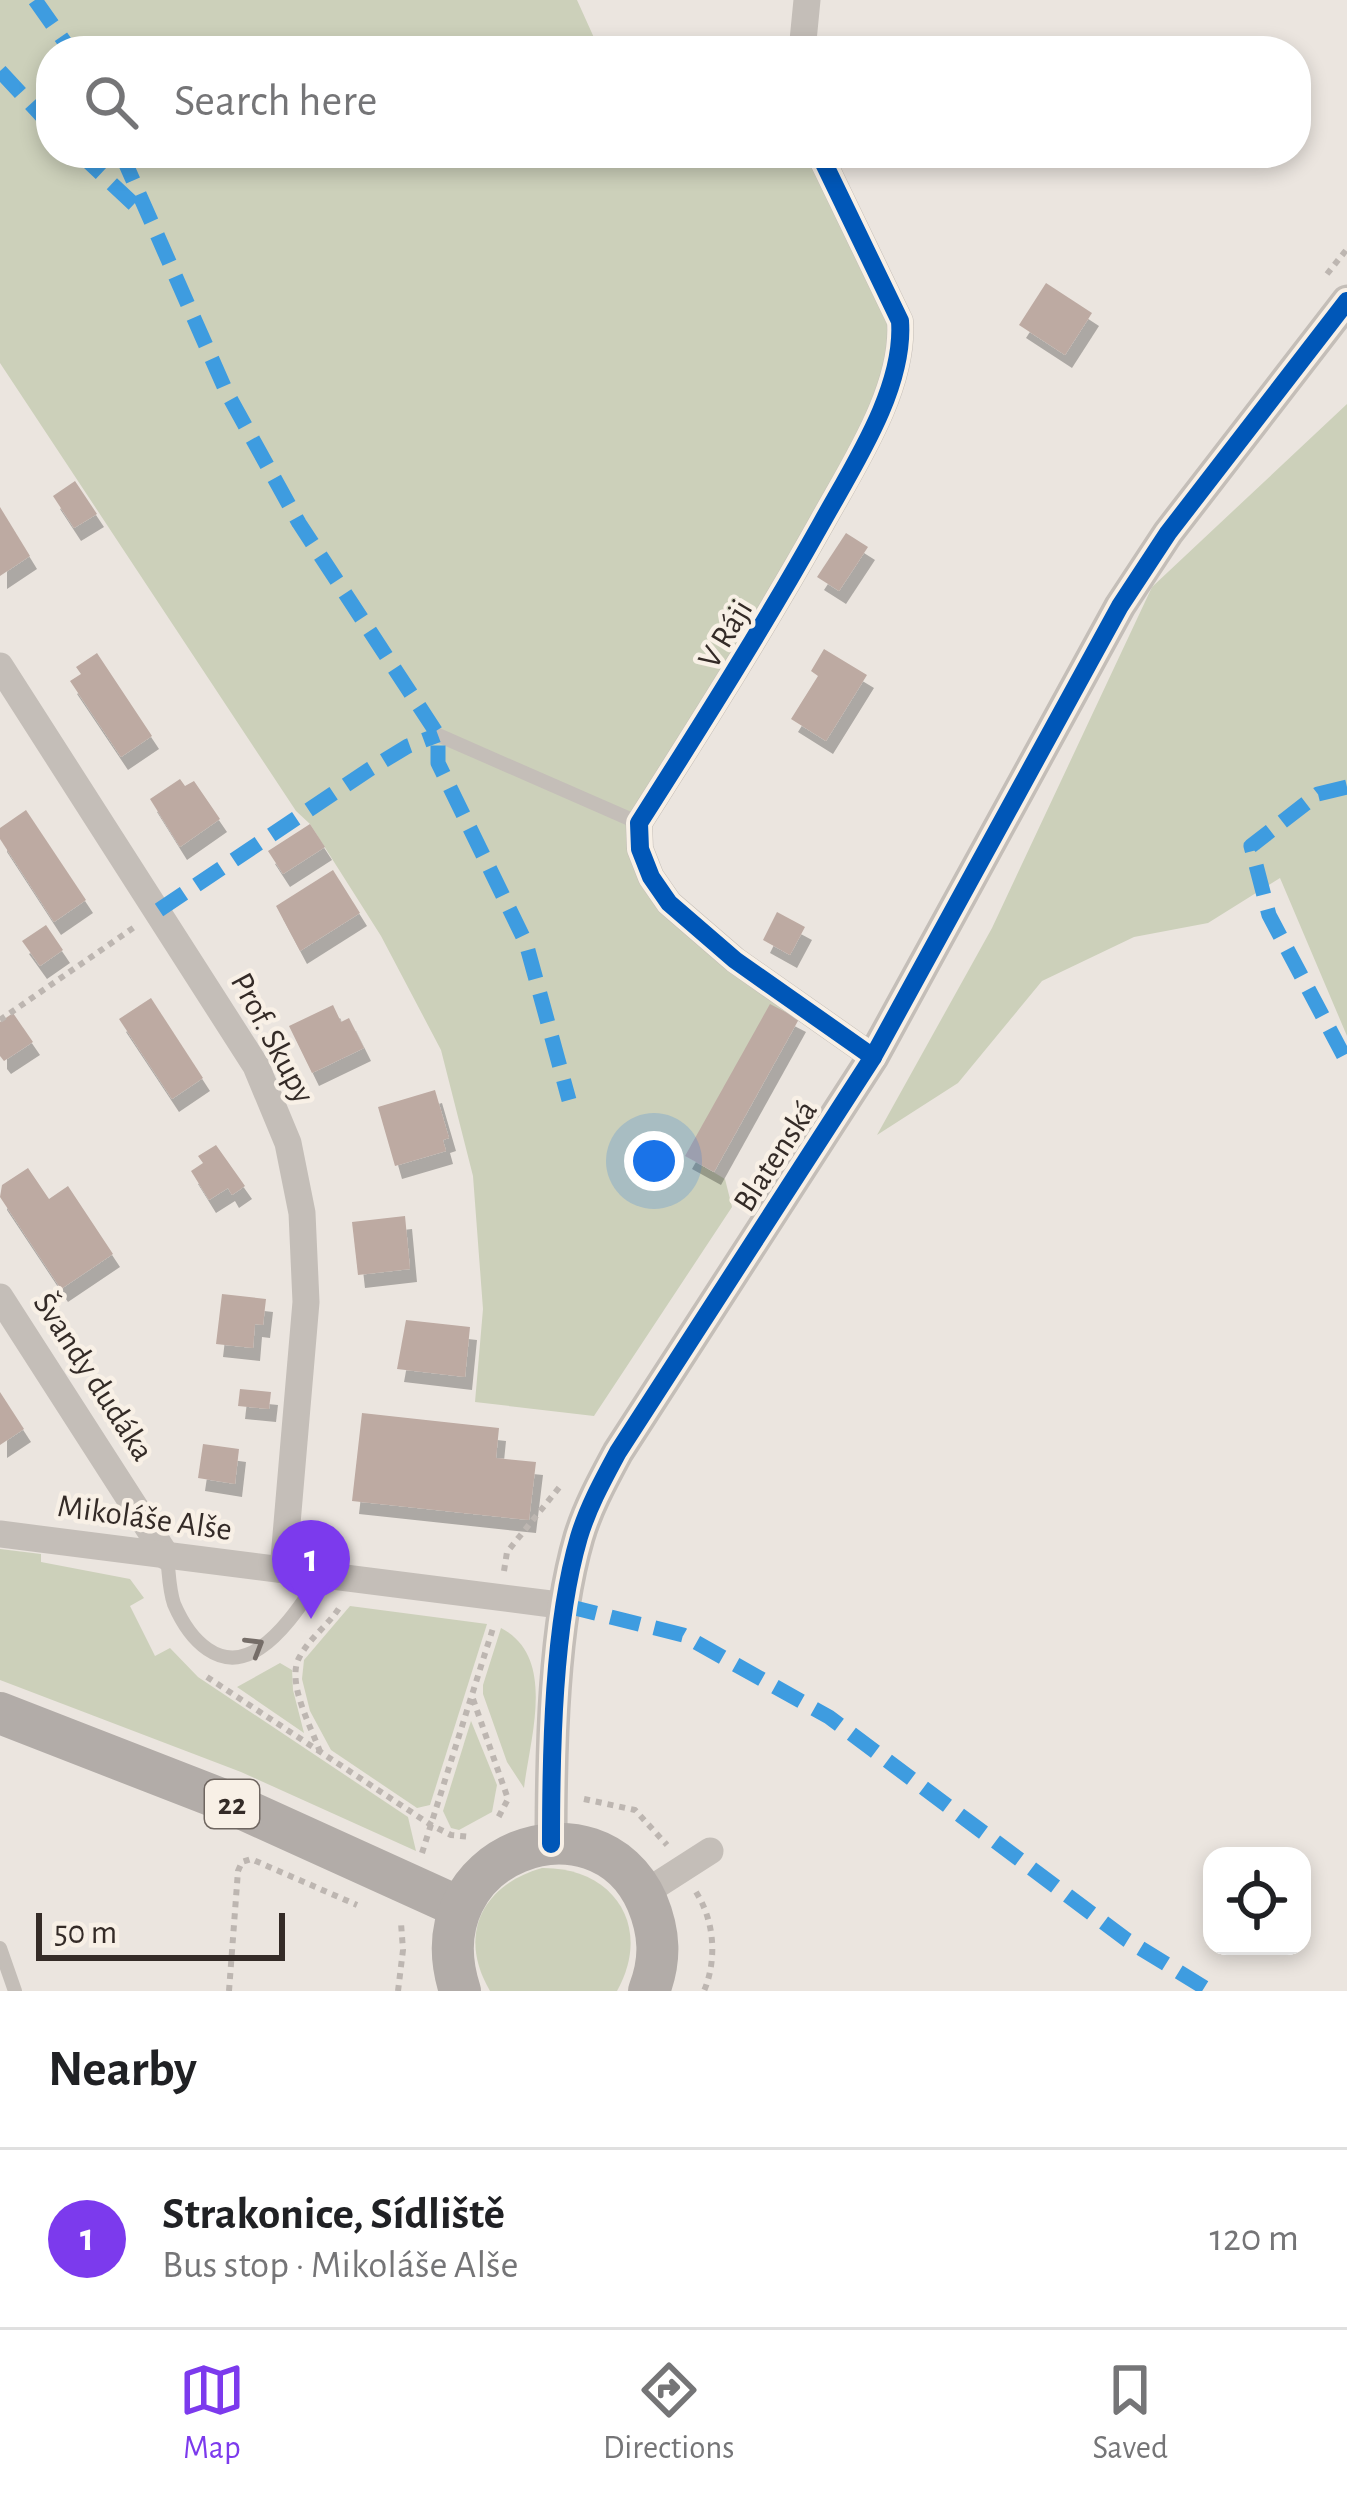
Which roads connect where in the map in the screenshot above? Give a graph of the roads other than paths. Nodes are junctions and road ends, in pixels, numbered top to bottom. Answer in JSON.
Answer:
{"nodes":[{"id":1,"x":807,"y":0,"type":"edge"},
{"id":2,"x":803,"y":36,"type":"edge"},
{"id":3,"x":826,"y":168,"type":"edge"},
{"id":4,"x":1347,"y":301,"type":"edge"},
{"id":5,"x":0,"y":667,"type":"edge"},
{"id":6,"x":438,"y":735,"type":"dead end"},
{"id":7,"x":639,"y":823,"type":"junction"},
{"id":8,"x":873,"y":1058,"type":"junction"},
{"id":9,"x":0,"y":1297,"type":"edge"},
{"id":10,"x":0,"y":1534,"type":"edge"},
{"id":11,"x":166,"y":1557,"type":"junction"},
{"id":12,"x":283,"y":1570,"type":"junction"},
{"id":13,"x":321,"y":1576,"type":"junction"},
{"id":14,"x":567,"y":1606,"type":"junction"},
{"id":15,"x":0,"y":1712,"type":"edge"},
{"id":16,"x":551,"y":1844,"type":"junction"},
{"id":17,"x":710,"y":1851,"type":"dead end"},
{"id":18,"x":643,"y":1894,"type":"junction"},
{"id":19,"x":459,"y":1907,"type":"junction"},
{"id":20,"x":0,"y":1948,"type":"edge"},
{"id":21,"x":15,"y":1991,"type":"edge"},
{"id":22,"x":460,"y":1991,"type":"edge"},
{"id":23,"x":649,"y":1991,"type":"edge"}],
"edges":[{"from":1,"to":2,"type":"street"},
{"from":3,"to":7,"type":"street","name":"V Ráji"},
{"from":4,"to":8,"type":"street","name":"Blatenská"},
{"from":5,"to":12,"type":"street","name":"Prof. Skupy"},
{"from":6,"to":7,"type":"lane"},
{"from":7,"to":8,"type":"street"},
{"from":8,"to":14,"type":"street","name":"Blatenská"},
{"from":9,"to":11,"type":"street","name":"Švandy dudáka"},
{"from":10,"to":11,"type":"street","name":"Mikoláše Alše"},
{"from":11,"to":12,"type":"street","name":"Mikoláše Alše"},
{"from":11,"to":13,"type":"lane","one_way":true},
{"from":12,"to":13,"type":"street","name":"Mikoláše Alše"},
{"from":13,"to":14,"type":"street","name":"Mikoláše Alše"},
{"from":14,"to":16,"type":"street","name":"Blatenská"},
{"from":15,"to":19,"type":"main road","number":"22"},
{"from":16,"to":18,"type":"main road"},
{"from":16,"to":19,"type":"main road"},
{"from":17,"to":18,"type":"street"},
{"from":18,"to":23,"type":"main road"},
{"from":19,"to":22,"type":"main road"},
{"from":20,"to":21,"type":"lane"}]}
